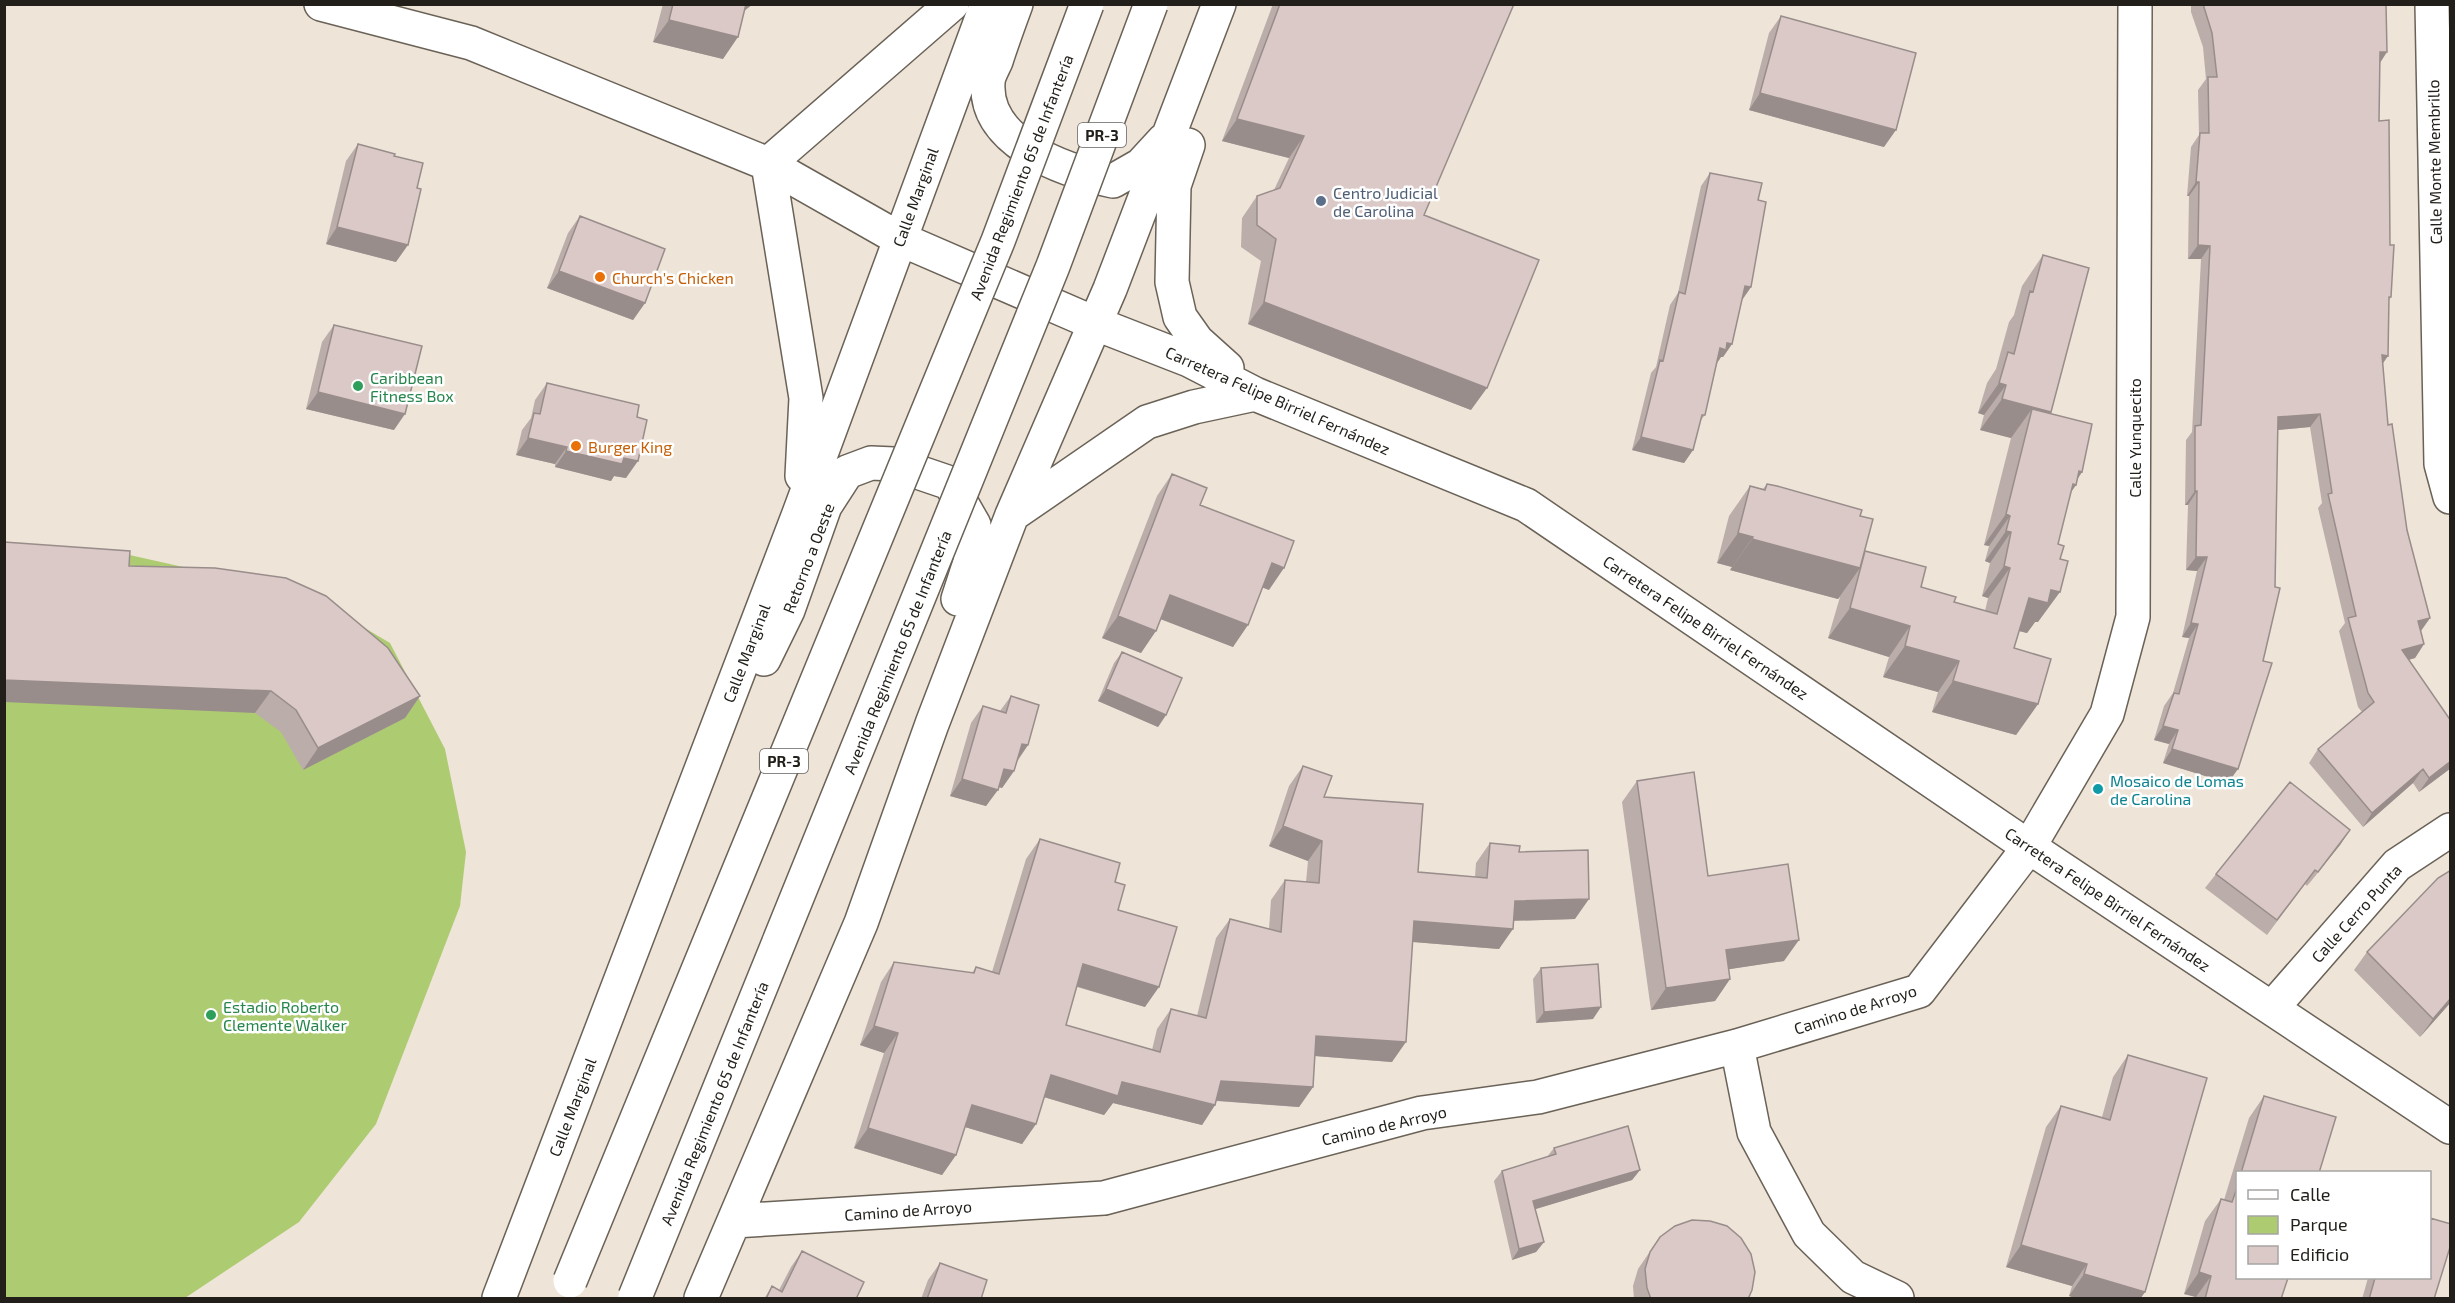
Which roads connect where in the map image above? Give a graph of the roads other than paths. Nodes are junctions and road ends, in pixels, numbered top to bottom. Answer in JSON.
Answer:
{"nodes":[{"id":1,"x":321,"y":4,"type":"edge"},
{"id":2,"x":952,"y":4,"type":"edge"},
{"id":3,"x":987,"y":4,"type":"edge"},
{"id":4,"x":1016,"y":4,"type":"edge"},
{"id":5,"x":1087,"y":4,"type":"edge"},
{"id":6,"x":1151,"y":4,"type":"edge"},
{"id":7,"x":1219,"y":4,"type":"edge"},
{"id":8,"x":1236,"y":4,"type":"edge"},
{"id":9,"x":2135,"y":4,"type":"edge"},
{"id":10,"x":2432,"y":4,"type":"edge"},
{"id":11,"x":2441,"y":62,"type":"edge"},
{"id":12,"x":1169,"y":135,"type":"junction"},
{"id":13,"x":768,"y":164,"type":"junction"},
{"id":14,"x":900,"y":239,"type":"junction"},
{"id":15,"x":1094,"y":323,"type":"junction"},
{"id":16,"x":1255,"y":394,"type":"junction"},
{"id":17,"x":2451,"y":498,"type":"edge"},
{"id":18,"x":800,"y":511,"type":"junction"},
{"id":19,"x":1012,"y":515,"type":"junction"},
{"id":20,"x":932,"y":724,"type":"junction"},
{"id":21,"x":714,"y":736,"type":"junction"},
{"id":22,"x":2451,"y":830,"type":"edge"},
{"id":23,"x":2029,"y":847,"type":"junction"},
{"id":24,"x":2272,"y":1008,"type":"junction"},
{"id":25,"x":1737,"y":1046,"type":"junction"},
{"id":26,"x":2451,"y":1127,"type":"edge"},
{"id":27,"x":734,"y":1221,"type":"junction"},
{"id":28,"x":570,"y":1281,"type":"dead end"},
{"id":29,"x":635,"y":1297,"type":"edge"},
{"id":30,"x":499,"y":1299,"type":"edge"},
{"id":31,"x":701,"y":1299,"type":"edge"},
{"id":32,"x":1897,"y":1299,"type":"edge"}],
"edges":[{"from":1,"to":13,"type":"street","name":"Carretera Felipe Birriel Fernández"},
{"from":2,"to":13,"type":"street"},
{"from":3,"to":14,"type":"street","name":"Calle Marginal"},
{"from":4,"to":12,"type":"street"},
{"from":5,"to":28,"type":"street","name":"Avenida Regimiento 65 de Infantería","number":"PR-3","bridge":true},
{"from":6,"to":29,"type":"street","name":"Avenida Regimiento 65 de Infantería","number":"PR-3","bridge":true},
{"from":7,"to":12,"type":"street"},
{"from":8,"to":16,"type":"street"},
{"from":9,"to":23,"type":"street","name":"Calle Yunquecito"},
{"from":10,"to":11,"type":"street","name":"Calle Monte Membrillo"},
{"from":11,"to":17,"type":"street","name":"Calle Monte Membrillo"},
{"from":12,"to":15,"type":"street"},
{"from":13,"to":14,"type":"street","name":"Carretera Felipe Birriel Fernández"},
{"from":13,"to":18,"type":"street"},
{"from":14,"to":15,"type":"street","name":"Carretera Felipe Birriel Fernández"},
{"from":14,"to":18,"type":"street","name":"Calle Marginal"},
{"from":15,"to":16,"type":"street","name":"Carretera Felipe Birriel Fernández"},
{"from":15,"to":19,"type":"street"},
{"from":16,"to":19,"type":"street"},
{"from":16,"to":23,"type":"street","name":"Carretera Felipe Birriel Fernández"},
{"from":18,"to":21,"type":"street","name":"Calle Marginal"},
{"from":19,"to":20,"type":"street"},
{"from":20,"to":21,"type":"street","name":"Retorno a Oeste"},
{"from":20,"to":27,"type":"street"},
{"from":21,"to":30,"type":"street","name":"Calle Marginal"},
{"from":22,"to":24,"type":"street","name":"Calle Cerro Punta"},
{"from":23,"to":24,"type":"street","name":"Carretera Felipe Birriel Fernández"},
{"from":23,"to":25,"type":"street","name":"Camino de Arroyo"},
{"from":24,"to":26,"type":"street","name":"Carretera Felipe Birriel Fernández"},
{"from":25,"to":27,"type":"street","name":"Camino de Arroyo"},
{"from":25,"to":32,"type":"street"},
{"from":27,"to":31,"type":"street"}]}
